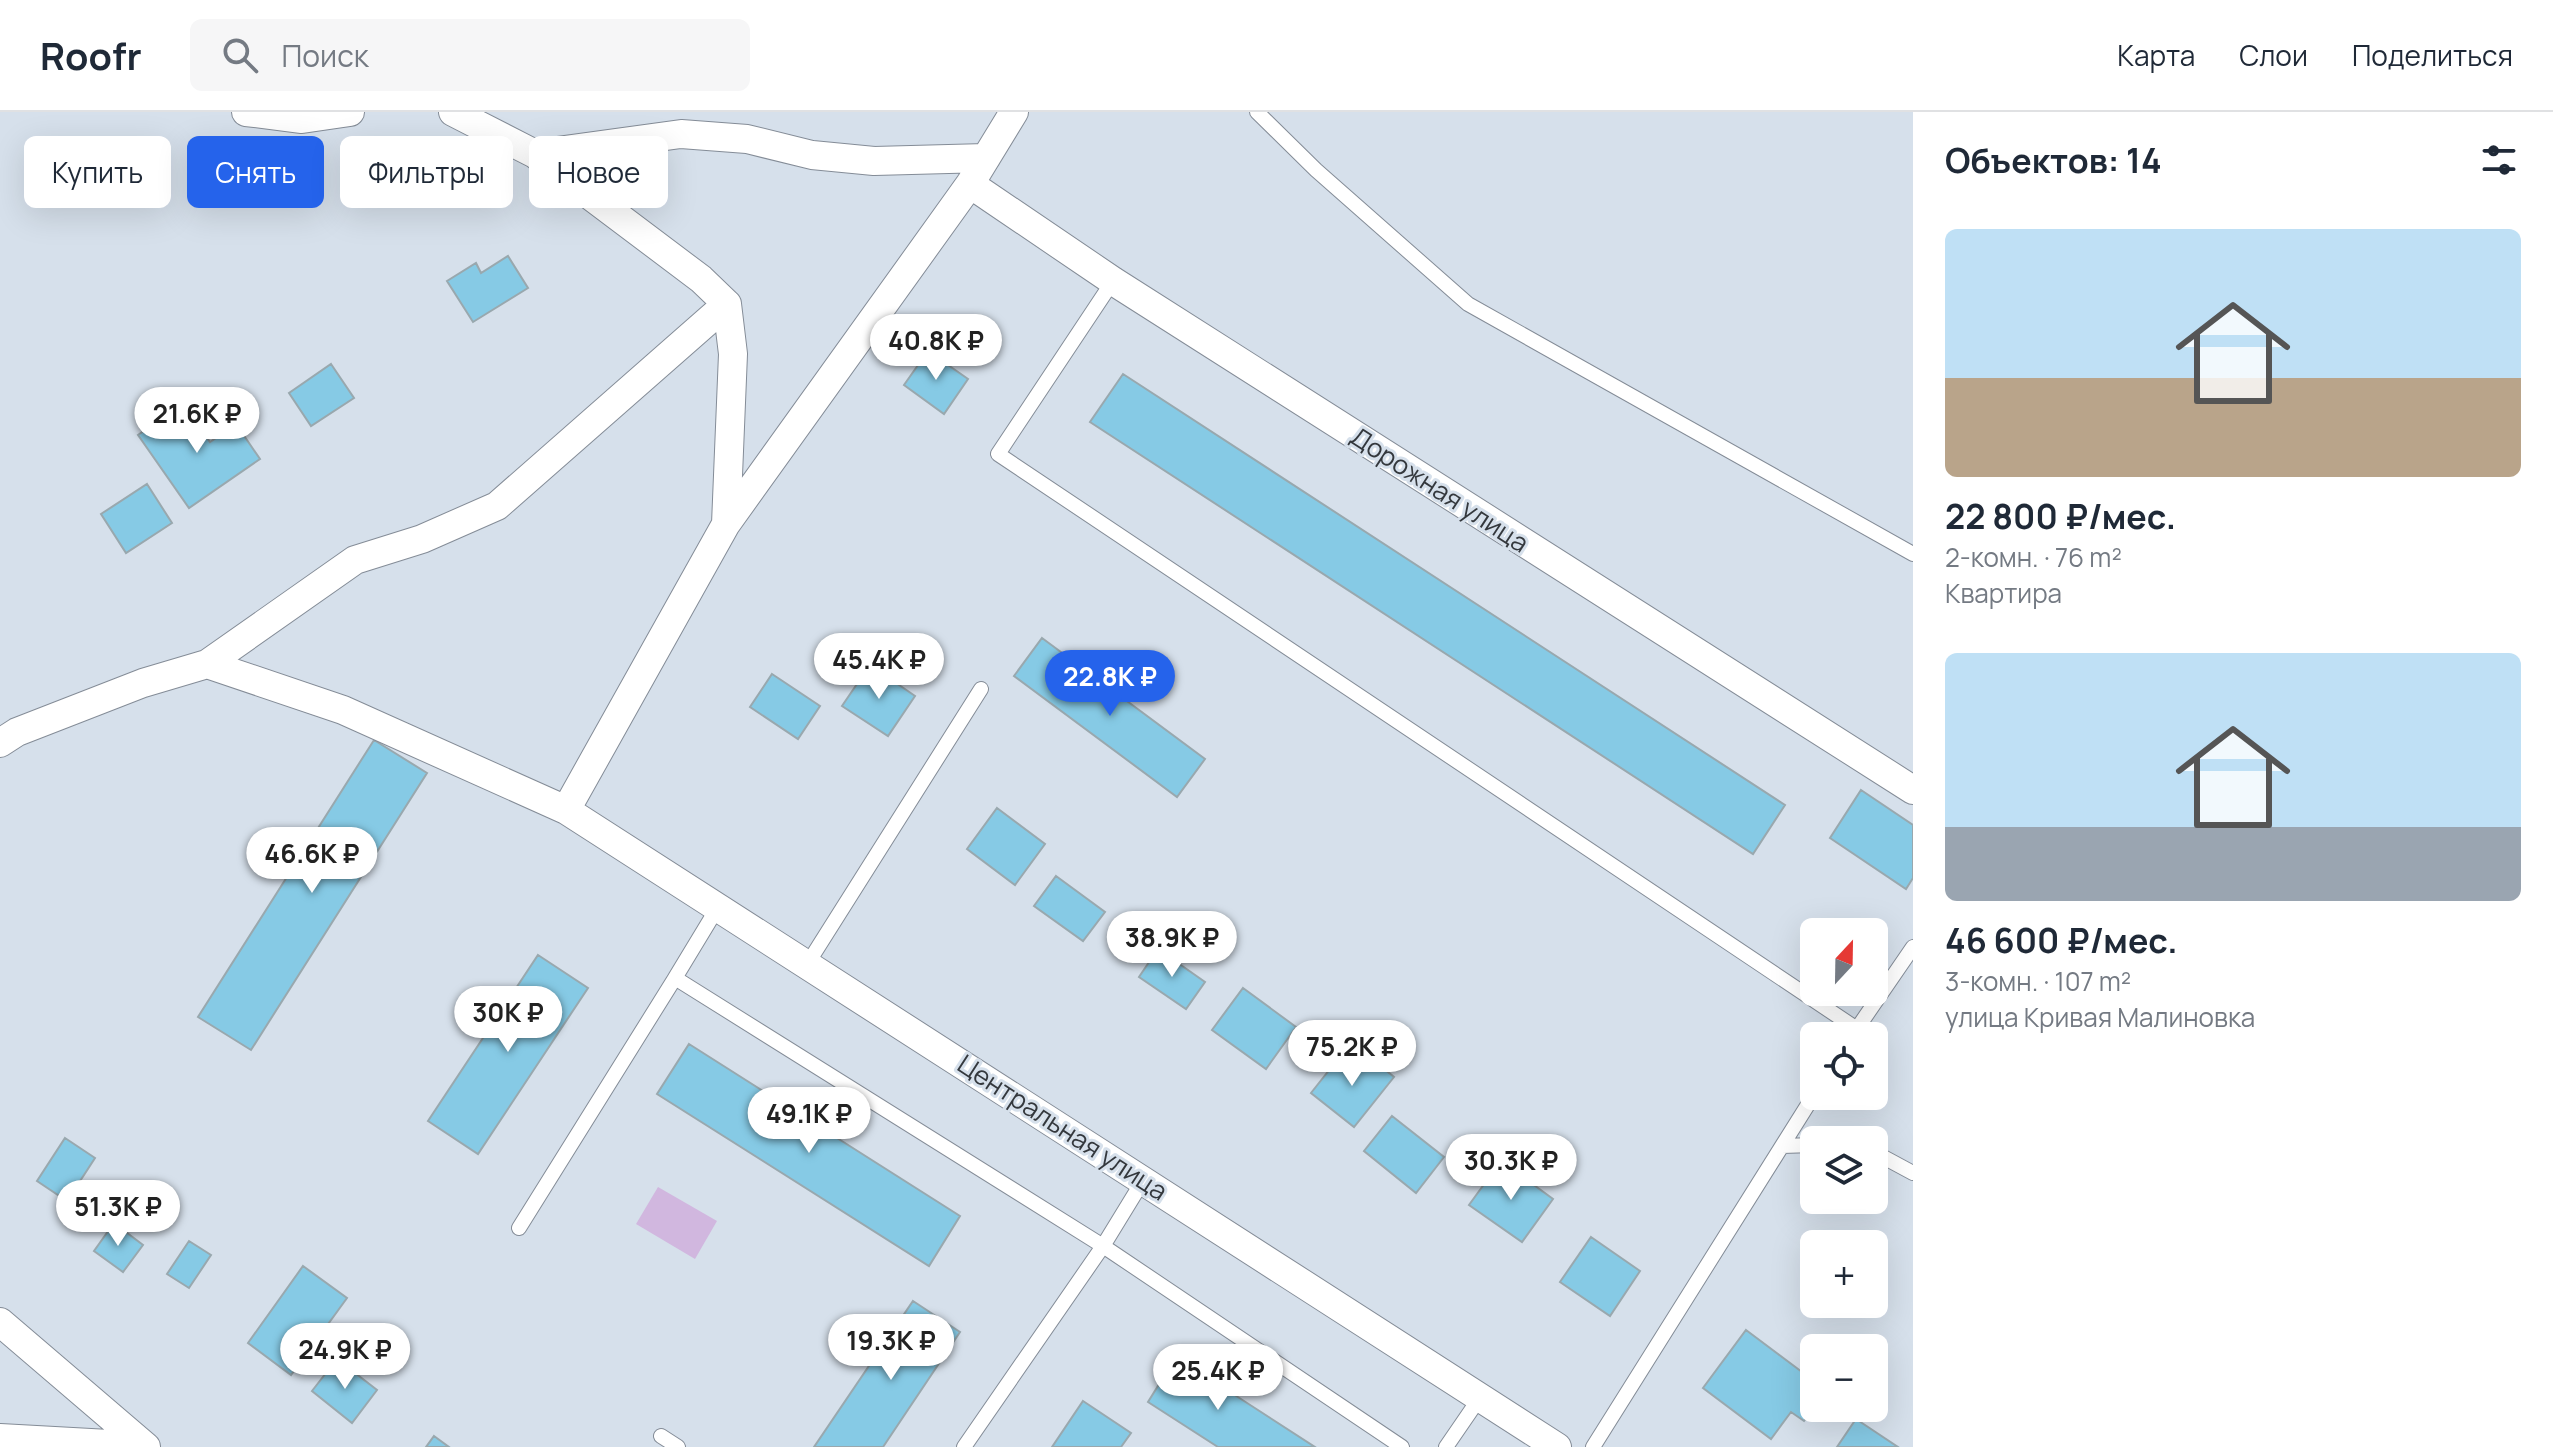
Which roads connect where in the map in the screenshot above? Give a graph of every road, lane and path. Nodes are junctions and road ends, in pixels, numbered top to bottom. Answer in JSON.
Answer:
{"nodes":[{"id":1,"x":246,"y":112,"type":"edge"},
{"id":2,"x":350,"y":112,"type":"edge"},
{"id":3,"x":453,"y":112,"type":"edge"},
{"id":4,"x":1014,"y":112,"type":"edge"},
{"id":5,"x":1257,"y":112,"type":"edge"},
{"id":6,"x":483,"y":121,"type":"edge"},
{"id":7,"x":666,"y":136,"type":"edge"},
{"id":8,"x":529,"y":150,"type":"edge"},
{"id":9,"x":986,"y":158,"type":"junction"},
{"id":10,"x":970,"y":184,"type":"junction"},
{"id":11,"x":607,"y":208,"type":"edge"},
{"id":12,"x":1113,"y":281,"type":"junction"},
{"id":13,"x":727,"y":304,"type":"junction"},
{"id":14,"x":726,"y":524,"type":"junction"},
{"id":15,"x":1913,"y":554,"type":"edge"},
{"id":16,"x":207,"y":664,"type":"junction"},
{"id":17,"x":981,"y":689,"type":"dead end"},
{"id":18,"x":0,"y":743,"type":"edge"},
{"id":19,"x":1913,"y":790,"type":"edge"},
{"id":20,"x":566,"y":810,"type":"junction"},
{"id":21,"x":718,"y":907,"type":"junction"},
{"id":22,"x":1913,"y":947,"type":"edge"},
{"id":23,"x":808,"y":963,"type":"junction"},
{"id":24,"x":675,"y":978,"type":"junction"},
{"id":25,"x":1839,"y":1022,"type":"edge"},
{"id":26,"x":1861,"y":1022,"type":"edge"},
{"id":27,"x":1805,"y":1110,"type":"edge"},
{"id":28,"x":1800,"y":1145,"type":"edge"},
{"id":29,"x":1782,"y":1146,"type":"junction"},
{"id":30,"x":1888,"y":1160,"type":"edge"},
{"id":31,"x":1913,"y":1173,"type":"edge"},
{"id":32,"x":1144,"y":1179,"type":"junction"},
{"id":33,"x":519,"y":1228,"type":"dead end"},
{"id":34,"x":1103,"y":1246,"type":"junction"},
{"id":35,"x":0,"y":1322,"type":"edge"},
{"id":36,"x":1481,"y":1396,"type":"junction"},
{"id":37,"x":661,"y":1436,"type":"dead end"},
{"id":38,"x":0,"y":1438,"type":"edge"},
{"id":39,"x":146,"y":1446,"type":"edge"},
{"id":40,"x":678,"y":1447,"type":"edge"},
{"id":41,"x":964,"y":1447,"type":"edge"},
{"id":42,"x":1402,"y":1447,"type":"edge"},
{"id":43,"x":1446,"y":1447,"type":"edge"},
{"id":44,"x":1557,"y":1447,"type":"edge"},
{"id":45,"x":1593,"y":1447,"type":"edge"}],
"edges":[{"from":1,"to":2,"type":"street"},
{"from":3,"to":6,"type":"street"},
{"from":4,"to":9,"type":"street"},
{"from":5,"to":15,"type":"lane"},
{"from":6,"to":8,"type":"street"},
{"from":7,"to":9,"type":"street"},
{"from":9,"to":10,"type":"street"},
{"from":10,"to":12,"type":"street","name":"Дорожная улица"},
{"from":10,"to":14,"type":"street"},
{"from":11,"to":13,"type":"street"},
{"from":12,"to":19,"type":"street","name":"Дорожная улица"},
{"from":12,"to":25,"type":"lane"},
{"from":13,"to":14,"type":"street"},
{"from":13,"to":16,"type":"street"},
{"from":14,"to":20,"type":"street"},
{"from":16,"to":18,"type":"street"},
{"from":16,"to":20,"type":"street","name":"Центральная улица"},
{"from":17,"to":23,"type":"lane"},
{"from":20,"to":21,"type":"street","name":"Центральная улица"},
{"from":21,"to":23,"type":"street","name":"Центральная улица"},
{"from":21,"to":24,"type":"lane"},
{"from":22,"to":26,"type":"lane"},
{"from":23,"to":32,"type":"street","name":"Центральная улица"},
{"from":24,"to":33,"type":"lane"},
{"from":24,"to":34,"type":"lane"},
{"from":27,"to":29,"type":"lane"},
{"from":28,"to":29,"type":"lane"},
{"from":29,"to":45,"type":"lane"},
{"from":30,"to":31,"type":"lane"},
{"from":32,"to":34,"type":"lane"},
{"from":32,"to":36,"type":"street","name":"Центральная улица"},
{"from":34,"to":41,"type":"lane"},
{"from":34,"to":42,"type":"lane"},
{"from":35,"to":39,"type":"street"},
{"from":36,"to":43,"type":"lane"},
{"from":36,"to":44,"type":"street","name":"Центральная улица"},
{"from":37,"to":40,"type":"lane"},
{"from":38,"to":39,"type":"street"}]}
